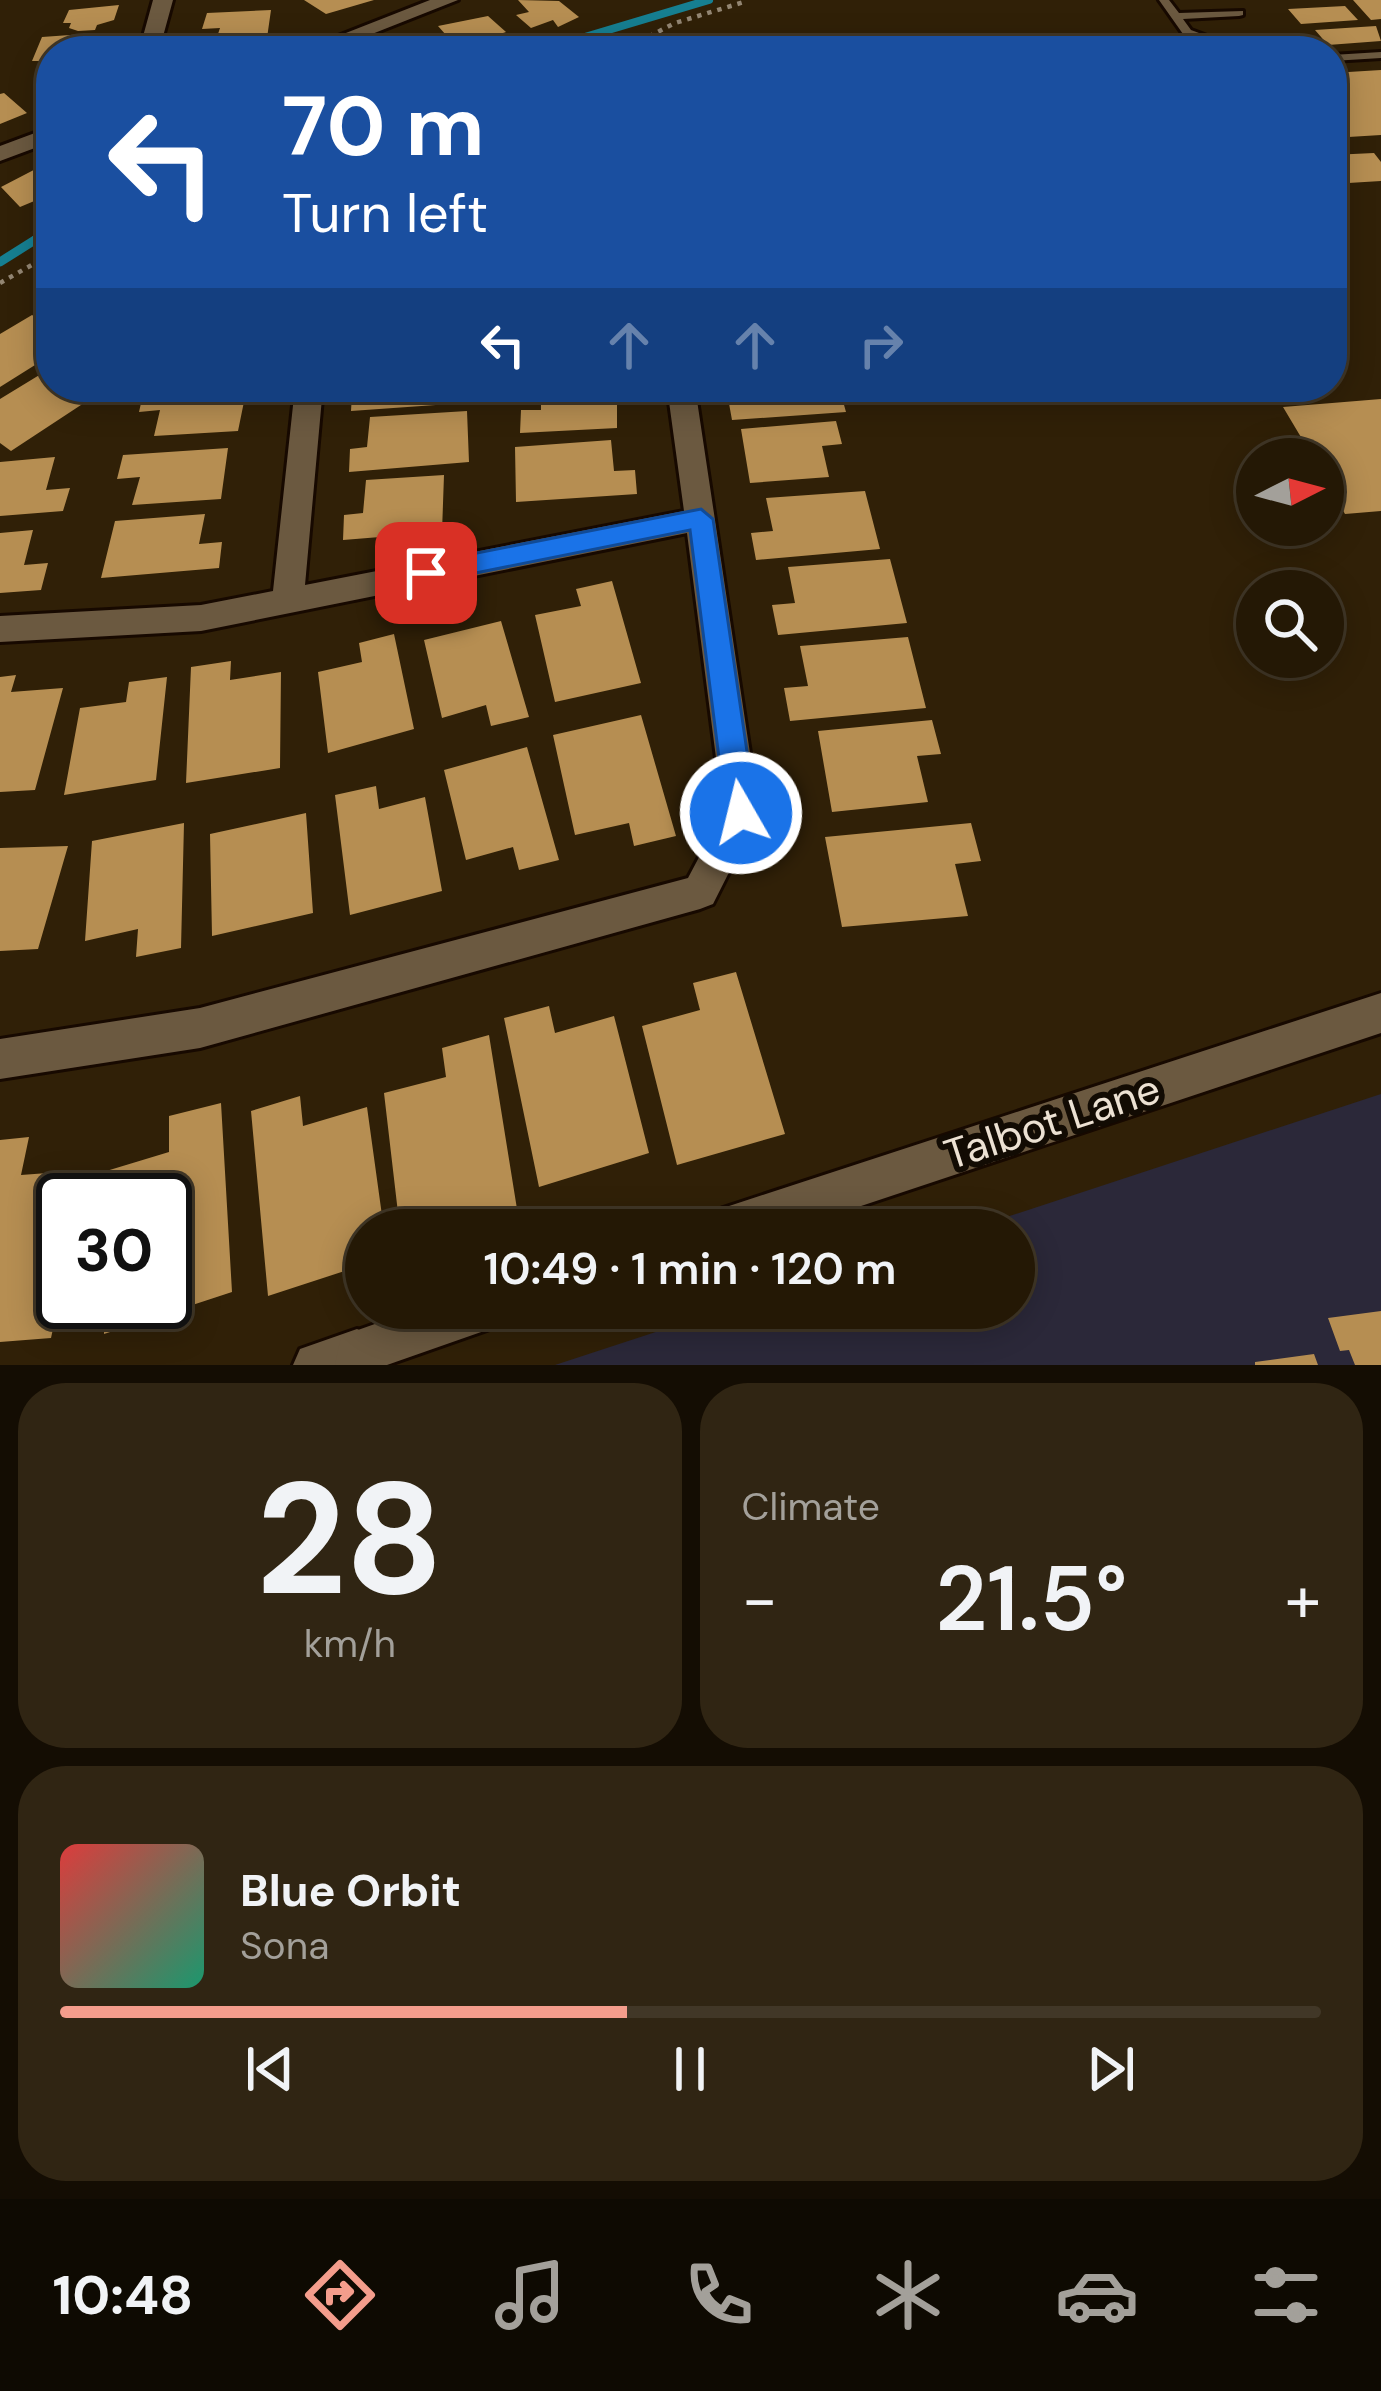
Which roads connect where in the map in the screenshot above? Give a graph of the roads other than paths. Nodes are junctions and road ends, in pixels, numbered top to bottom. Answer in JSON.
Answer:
{"nodes":[{"id":1,"x":163,"y":0,"type":"edge"},
{"id":2,"x":448,"y":0,"type":"edge"},
{"id":3,"x":1165,"y":0,"type":"edge"},
{"id":4,"x":1239,"y":13,"type":"dead end"},
{"id":5,"x":1175,"y":16,"type":"junction"},
{"id":6,"x":153,"y":36,"type":"edge"},
{"id":7,"x":351,"y":36,"type":"edge"},
{"id":8,"x":1198,"y":36,"type":"edge"},
{"id":9,"x":1381,"y":55,"type":"edge"},
{"id":10,"x":1347,"y":57,"type":"edge"},
{"id":11,"x":36,"y":140,"type":"edge"},
{"id":12,"x":0,"y":154,"type":"edge"},
{"id":13,"x":308,"y":402,"type":"edge"},
{"id":14,"x":683,"y":402,"type":"edge"},
{"id":15,"x":701,"y":519,"type":"junction"},
{"id":16,"x":288,"y":600,"type":"junction"},
{"id":17,"x":0,"y":629,"type":"edge"},
{"id":18,"x":1381,"y":1013,"type":"edge"},
{"id":19,"x":0,"y":1059,"type":"edge"},
{"id":20,"x":787,"y":1209,"type":"edge"},
{"id":21,"x":431,"y":1329,"type":"edge"},
{"id":22,"x":344,"y":1361,"type":"edge"}],
"edges":[{"from":1,"to":6,"type":"street"},
{"from":2,"to":7,"type":"street"},
{"from":3,"to":5,"type":"lane"},
{"from":4,"to":5,"type":"lane"},
{"from":5,"to":8,"type":"lane"},
{"from":9,"to":10,"type":"lane"},
{"from":11,"to":12,"type":"street"},
{"from":13,"to":16,"type":"street"},
{"from":14,"to":15,"type":"street"},
{"from":15,"to":16,"type":"street"},
{"from":15,"to":19,"type":"street"},
{"from":16,"to":17,"type":"street"},
{"from":18,"to":20,"type":"street","name":"Talbot Lane"},
{"from":21,"to":22,"type":"street"}]}
